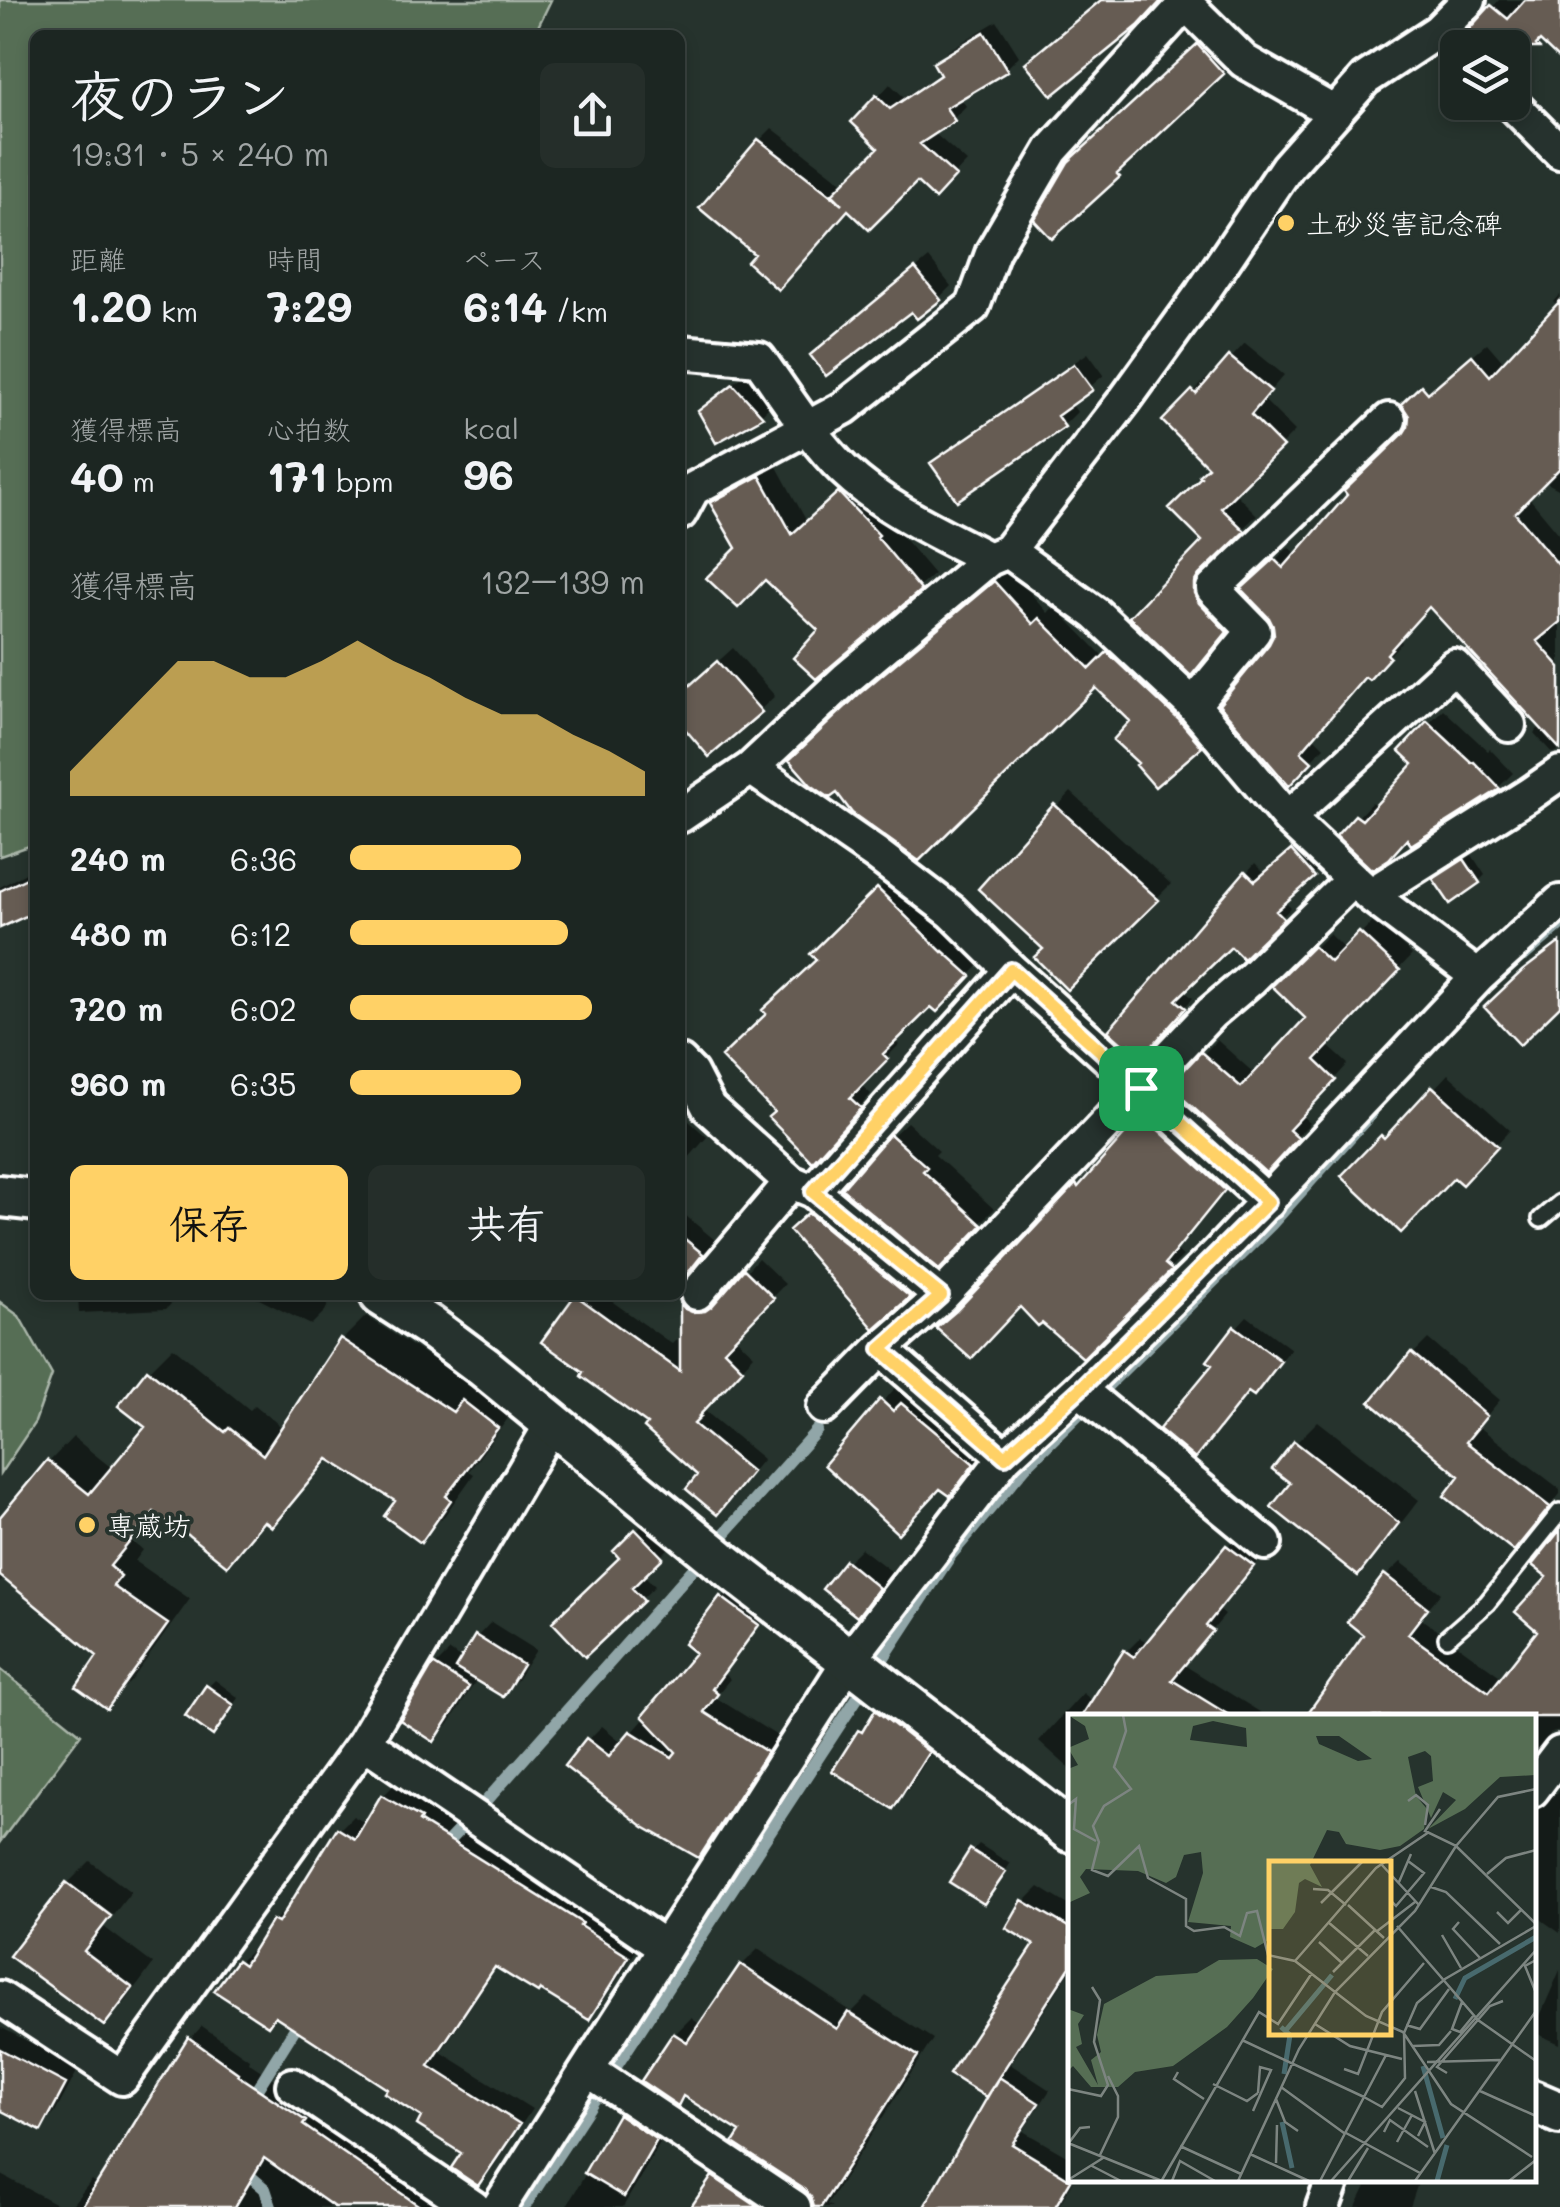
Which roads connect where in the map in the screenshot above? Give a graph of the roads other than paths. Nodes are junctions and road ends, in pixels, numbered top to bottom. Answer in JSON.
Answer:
{"nodes":[{"id":1,"x":1470,"y":0,"type":"edge"},
{"id":2,"x":1184,"y":2,"type":"edge"},
{"id":3,"x":1454,"y":30,"type":"edge"},
{"id":4,"x":1440,"y":45,"type":"edge"},
{"id":5,"x":1335,"y":113,"type":"junction"},
{"id":6,"x":1528,"y":120,"type":"edge"},
{"id":7,"x":1560,"y":152,"type":"edge"},
{"id":8,"x":685,"y":352,"type":"edge"},
{"id":9,"x":1390,"y":420,"type":"dead end"},
{"id":10,"x":809,"y":427,"type":"junction"},
{"id":11,"x":685,"y":504,"type":"edge"},
{"id":12,"x":998,"y":555,"type":"junction"},
{"id":13,"x":1193,"y":705,"type":"junction"},
{"id":14,"x":1509,"y":725,"type":"dead end"},
{"id":15,"x":752,"y":768,"type":"junction"},
{"id":16,"x":1560,"y":772,"type":"edge"},
{"id":17,"x":685,"y":813,"type":"edge"},
{"id":18,"x":1288,"y":818,"type":"junction"},
{"id":19,"x":1362,"y":887,"type":"junction"},
{"id":20,"x":1560,"y":902,"type":"edge"},
{"id":21,"x":1011,"y":970,"type":"junction"},
{"id":22,"x":1478,"y":976,"type":"junction"},
{"id":23,"x":685,"y":1067,"type":"edge"},
{"id":24,"x":1141,"y":1088,"type":"junction"},
{"id":25,"x":802,"y":1187,"type":"junction"},
{"id":26,"x":0,"y":1196,"type":"edge"},
{"id":27,"x":30,"y":1199,"type":"edge"},
{"id":28,"x":1268,"y":1202,"type":"junction"},
{"id":29,"x":1560,"y":1203,"type":"edge"},
{"id":30,"x":1540,"y":1219,"type":"dead end"},
{"id":31,"x":697,"y":1293,"type":"dead end"},
{"id":32,"x":941,"y":1296,"type":"junction"},
{"id":33,"x":389,"y":1300,"type":"edge"},
{"id":34,"x":881,"y":1349,"type":"junction"},
{"id":35,"x":1080,"y":1389,"type":"junction"},
{"id":36,"x":824,"y":1407,"type":"dead end"},
{"id":37,"x":552,"y":1422,"type":"junction"},
{"id":38,"x":1005,"y":1457,"type":"junction"},
{"id":39,"x":1560,"y":1512,"type":"edge"},
{"id":40,"x":1265,"y":1542,"type":"dead end"},
{"id":41,"x":1447,"y":1638,"type":"dead end"},
{"id":42,"x":850,"y":1659,"type":"junction"},
{"id":43,"x":364,"y":1742,"type":"junction"},
{"id":44,"x":1560,"y":1753,"type":"edge"},
{"id":45,"x":1535,"y":1786,"type":"edge"},
{"id":46,"x":1068,"y":1828,"type":"edge"},
{"id":47,"x":666,"y":1947,"type":"junction"},
{"id":48,"x":0,"y":1998,"type":"edge"},
{"id":49,"x":588,"y":2070,"type":"junction"},
{"id":50,"x":293,"y":2086,"type":"dead end"},
{"id":51,"x":1535,"y":2102,"type":"edge"},
{"id":52,"x":1560,"y":2113,"type":"edge"},
{"id":53,"x":1332,"y":2182,"type":"edge"},
{"id":54,"x":473,"y":2207,"type":"edge"},
{"id":55,"x":499,"y":2207,"type":"edge"},
{"id":56,"x":794,"y":2207,"type":"edge"},
{"id":57,"x":1323,"y":2207,"type":"edge"}],
"edges":[{"from":1,"to":3,"type":"street"},
{"from":2,"to":5,"type":"street"},
{"from":2,"to":10,"type":"street"},
{"from":4,"to":5,"type":"street"},
{"from":5,"to":12,"type":"street"},
{"from":6,"to":7,"type":"street"},
{"from":8,"to":10,"type":"street"},
{"from":9,"to":13,"type":"street"},
{"from":10,"to":11,"type":"street"},
{"from":10,"to":12,"type":"street"},
{"from":12,"to":13,"type":"street"},
{"from":12,"to":15,"type":"street"},
{"from":13,"to":18,"type":"street"},
{"from":14,"to":18,"type":"street"},
{"from":15,"to":17,"type":"street"},
{"from":15,"to":21,"type":"street"},
{"from":16,"to":19,"type":"street"},
{"from":18,"to":19,"type":"street"},
{"from":19,"to":22,"type":"street"},
{"from":19,"to":24,"type":"street"},
{"from":20,"to":22,"type":"street"},
{"from":21,"to":24,"type":"street"},
{"from":21,"to":25,"type":"street"},
{"from":22,"to":28,"type":"street"},
{"from":23,"to":25,"type":"street"},
{"from":24,"to":28,"type":"street"},
{"from":24,"to":32,"type":"street"},
{"from":25,"to":31,"type":"street"},
{"from":25,"to":32,"type":"street"},
{"from":26,"to":27,"type":"street"},
{"from":28,"to":35,"type":"street"},
{"from":29,"to":30,"type":"lane"},
{"from":32,"to":34,"type":"street"},
{"from":33,"to":37,"type":"street"},
{"from":34,"to":36,"type":"street"},
{"from":34,"to":38,"type":"street"},
{"from":35,"to":38,"type":"street"},
{"from":35,"to":40,"type":"street"},
{"from":37,"to":42,"type":"street"},
{"from":37,"to":43,"type":"street"},
{"from":38,"to":42,"type":"street"},
{"from":39,"to":41,"type":"lane"},
{"from":42,"to":46,"type":"street"},
{"from":42,"to":47,"type":"street"},
{"from":43,"to":47,"type":"street"},
{"from":43,"to":48,"type":"street"},
{"from":44,"to":45,"type":"street"},
{"from":47,"to":49,"type":"street"},
{"from":49,"to":55,"type":"street"},
{"from":49,"to":56,"type":"street"},
{"from":50,"to":54,"type":"street"},
{"from":51,"to":52,"type":"street"},
{"from":53,"to":57,"type":"street"}]}
